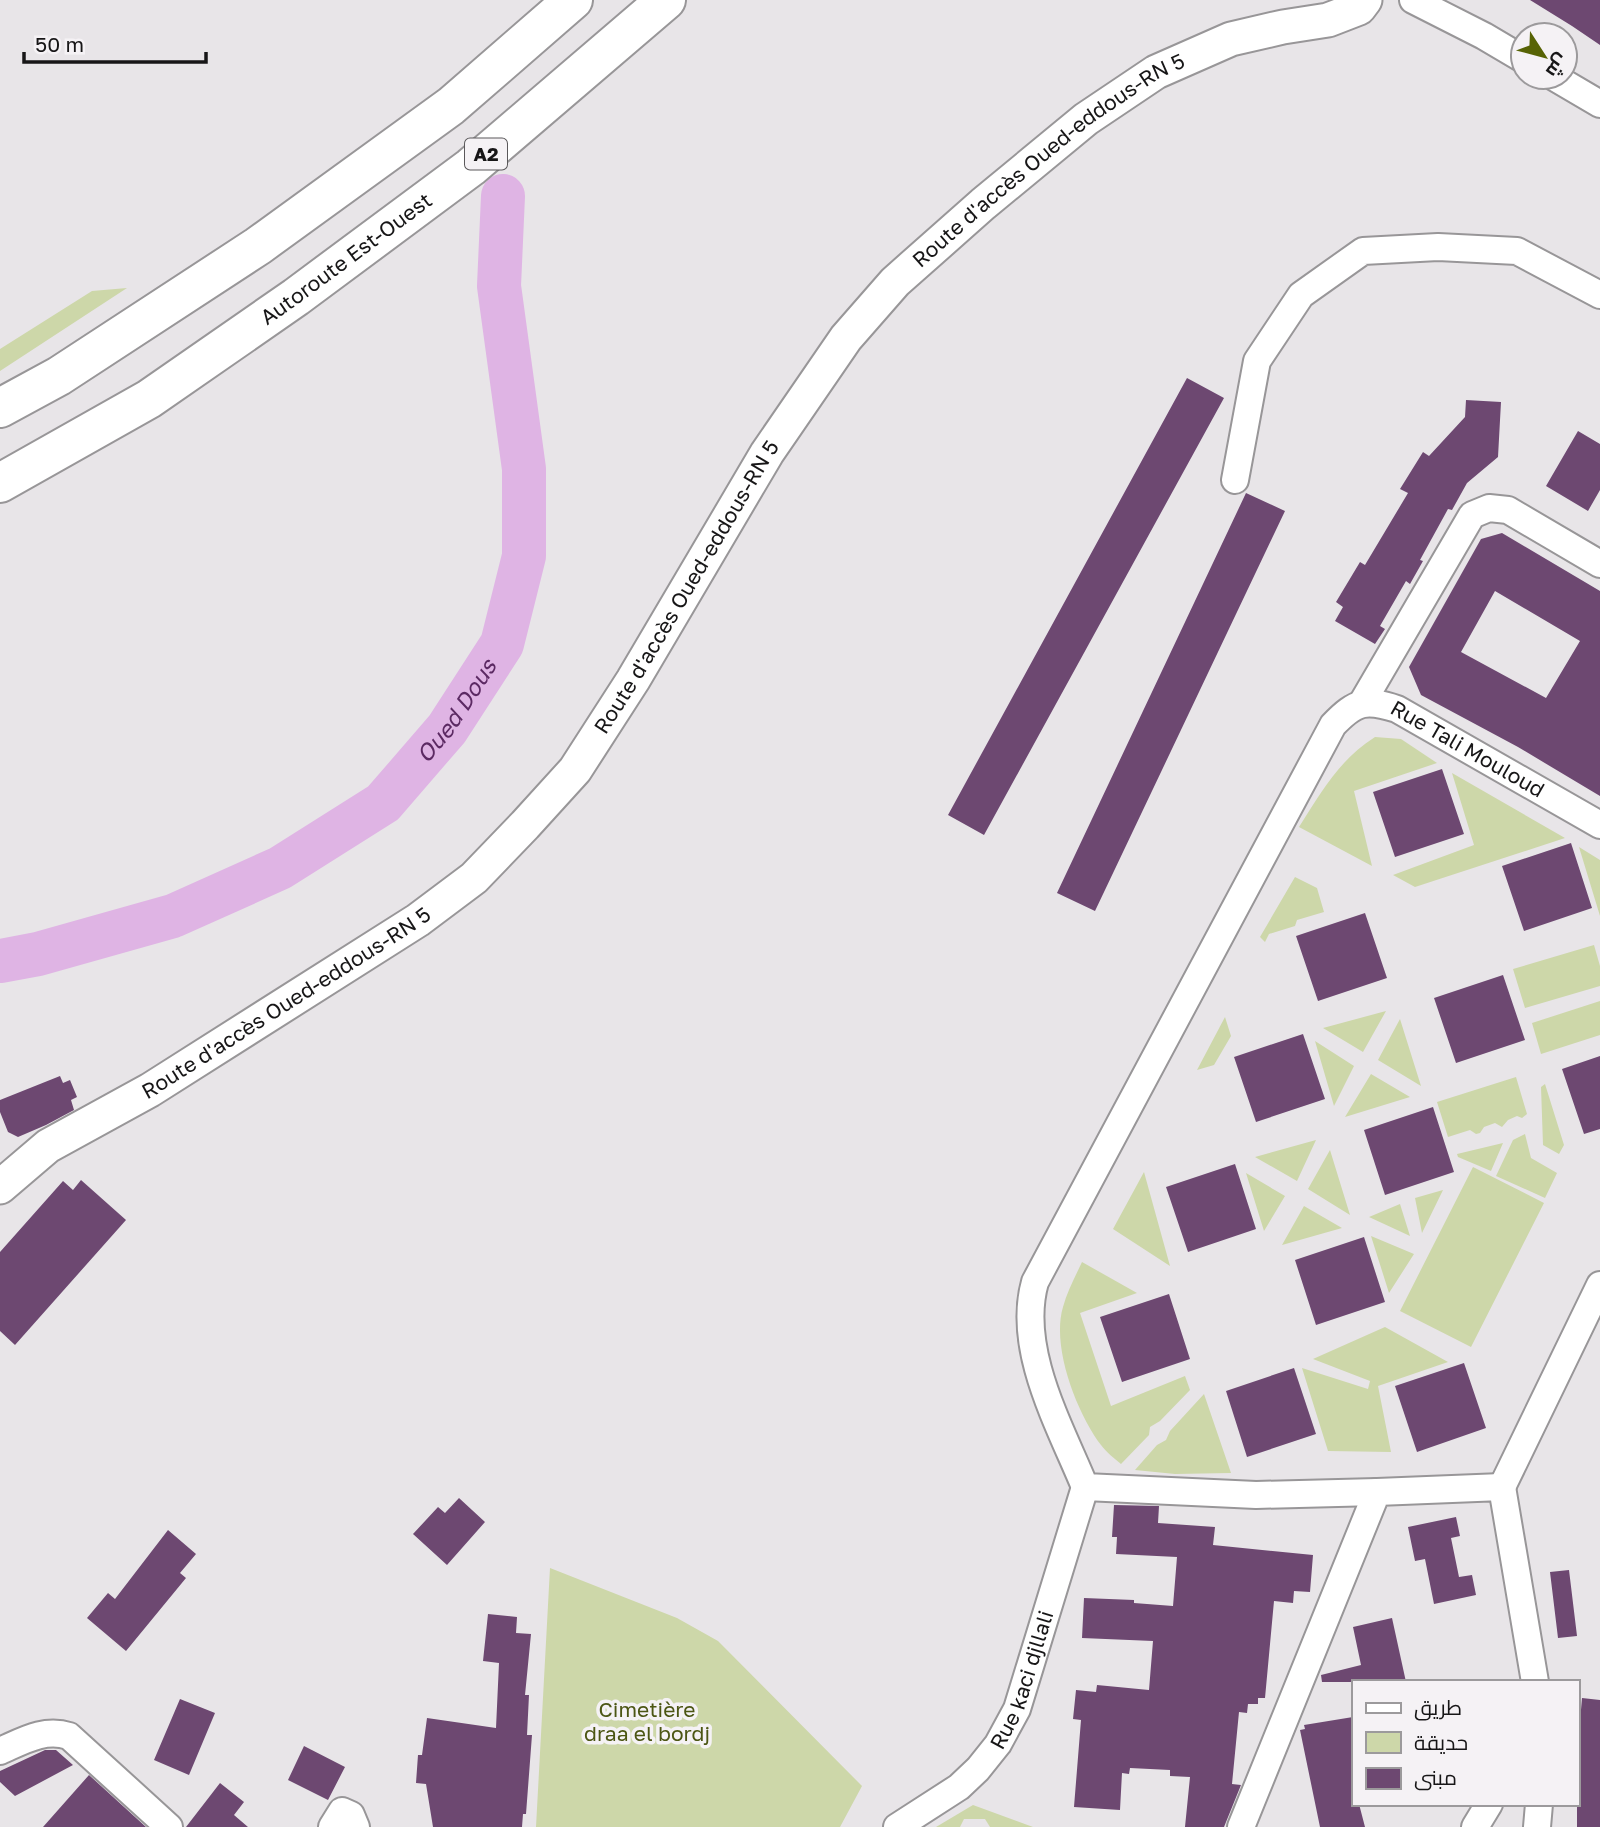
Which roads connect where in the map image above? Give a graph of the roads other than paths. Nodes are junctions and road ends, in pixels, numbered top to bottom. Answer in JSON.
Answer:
{"nodes":[{"id":1,"x":573,"y":0,"type":"edge"},
{"id":2,"x":666,"y":0,"type":"edge"},
{"id":3,"x":1365,"y":0,"type":"edge"},
{"id":4,"x":1413,"y":0,"type":"edge"},
{"id":5,"x":1509,"y":51,"type":"edge"},
{"id":6,"x":1578,"y":91,"type":"edge"},
{"id":7,"x":1600,"y":104,"type":"edge"},
{"id":8,"x":1600,"y":295,"type":"edge"},
{"id":9,"x":0,"y":408,"type":"edge"},
{"id":10,"x":1236,"y":480,"type":"dead end"},
{"id":11,"x":0,"y":483,"type":"edge"},
{"id":12,"x":1600,"y":564,"type":"edge"},
{"id":13,"x":1362,"y":702,"type":"junction"},
{"id":14,"x":1600,"y":825,"type":"edge"},
{"id":15,"x":0,"y":1187,"type":"edge"},
{"id":16,"x":1600,"y":1285,"type":"edge"},
{"id":17,"x":1085,"y":1487,"type":"junction"},
{"id":18,"x":1502,"y":1487,"type":"junction"},
{"id":19,"x":1377,"y":1492,"type":"junction"},
{"id":20,"x":1535,"y":1680,"type":"edge"},
{"id":21,"x":0,"y":1751,"type":"edge"},
{"id":22,"x":1488,"y":1806,"type":"edge"},
{"id":23,"x":1538,"y":1806,"type":"edge"},
{"id":24,"x":169,"y":1827,"type":"edge"},
{"id":25,"x":332,"y":1827,"type":"edge"},
{"id":26,"x":356,"y":1827,"type":"edge"},
{"id":27,"x":897,"y":1827,"type":"edge"},
{"id":28,"x":1241,"y":1827,"type":"edge"},
{"id":29,"x":1475,"y":1827,"type":"edge"},
{"id":30,"x":1537,"y":1827,"type":"edge"}],
"edges":[{"from":1,"to":9,"type":"highway"},
{"from":2,"to":11,"type":"highway","name":"Autoroute Est-Ouest","number":"A2"},
{"from":3,"to":15,"type":"main road","name":"Route d'accès Oued-eddous-RN 5"},
{"from":4,"to":5,"type":"street"},
{"from":6,"to":7,"type":"street"},
{"from":8,"to":10,"type":"street"},
{"from":12,"to":13,"type":"street"},
{"from":13,"to":14,"type":"street","name":"Rue Tali Mouloud"},
{"from":13,"to":17,"type":"street","name":"Rue Tali Mouloud"},
{"from":16,"to":18,"type":"street"},
{"from":17,"to":19,"type":"street"},
{"from":17,"to":27,"type":"street","name":"Rue kaci djllali"},
{"from":18,"to":19,"type":"street"},
{"from":18,"to":20,"type":"street"},
{"from":19,"to":28,"type":"street"},
{"from":21,"to":24,"type":"street"},
{"from":22,"to":29,"type":"street"},
{"from":23,"to":30,"type":"street"},
{"from":25,"to":26,"type":"street"}]}
